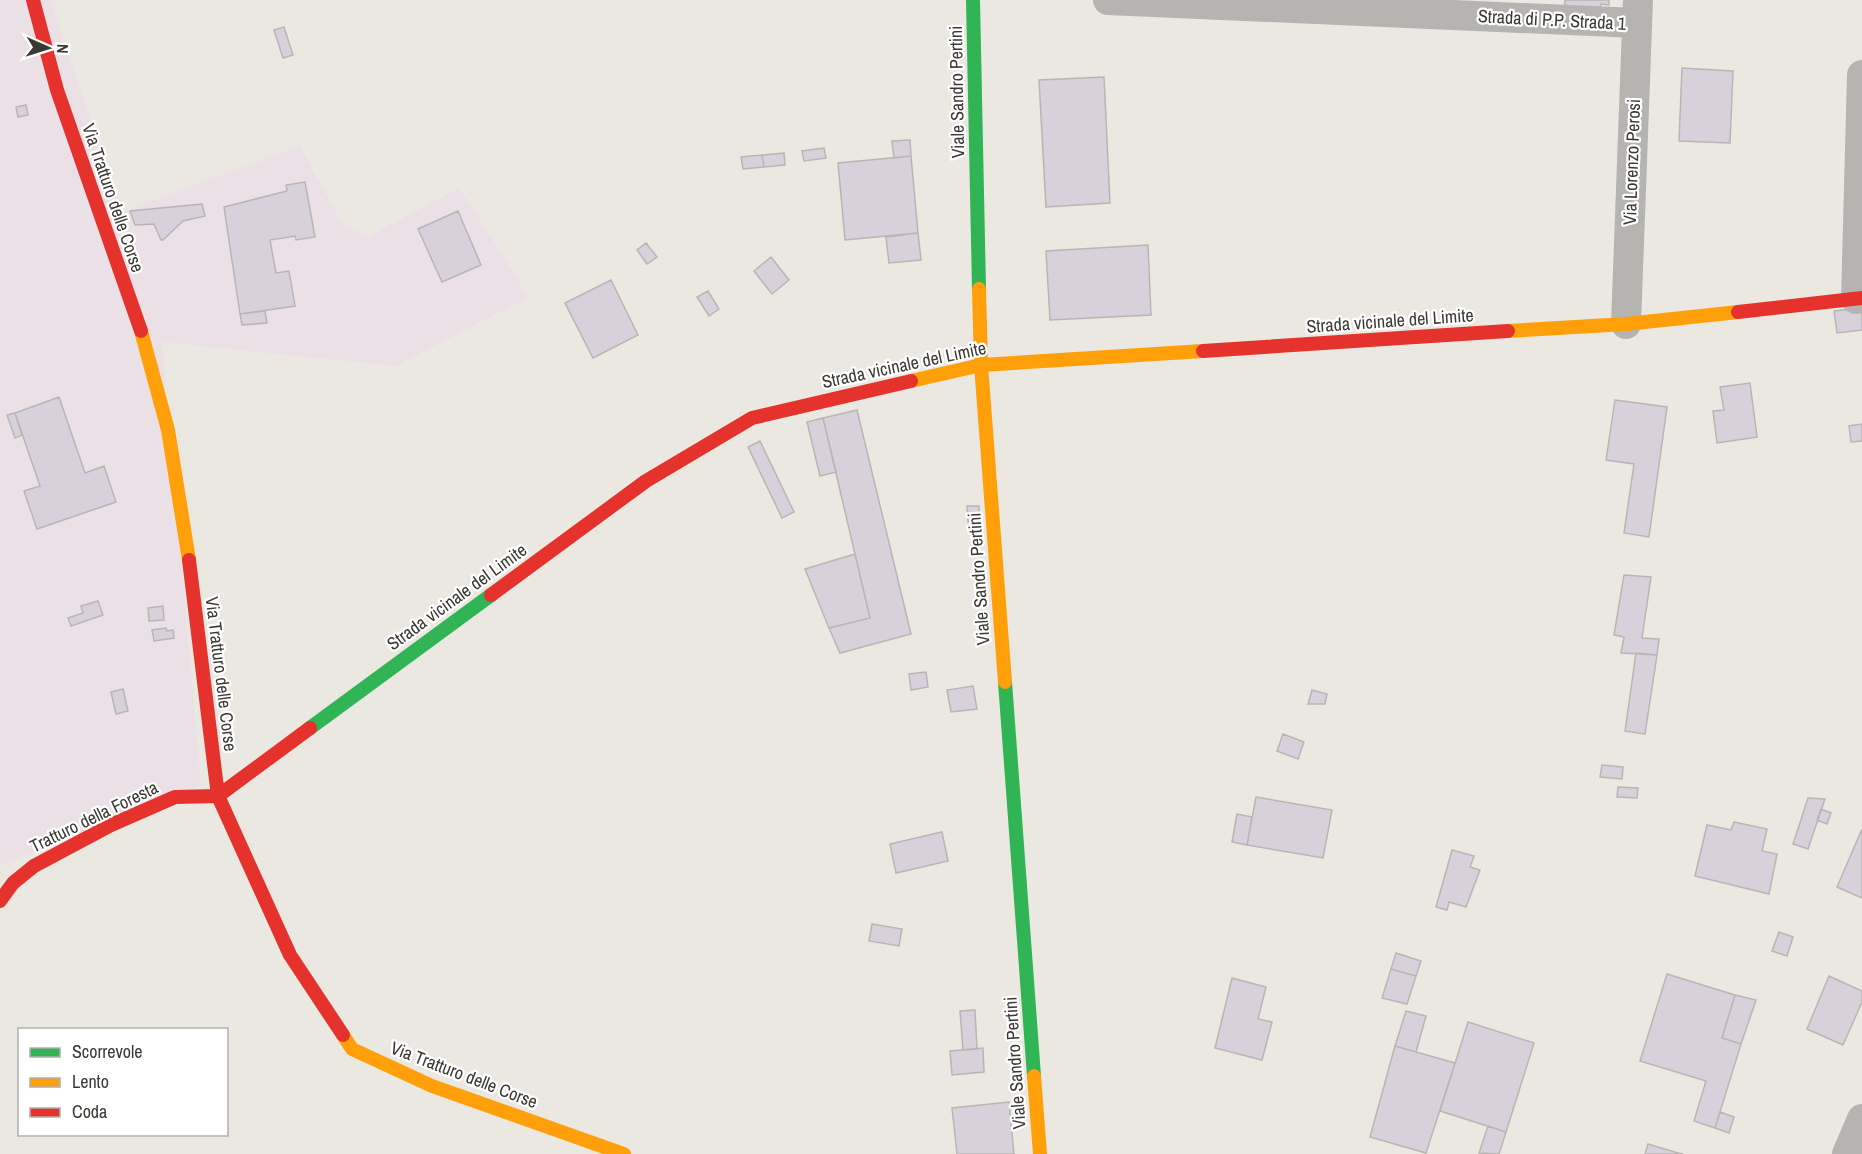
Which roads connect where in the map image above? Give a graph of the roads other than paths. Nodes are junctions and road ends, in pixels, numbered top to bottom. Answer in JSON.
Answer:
{"nodes":[{"id":1,"x":33,"y":0,"type":"edge"},
{"id":2,"x":973,"y":0,"type":"edge"},
{"id":3,"x":1108,"y":0,"type":"edge"},
{"id":4,"x":1637,"y":12,"type":"edge"},
{"id":5,"x":1862,"y":75,"type":"edge"},
{"id":6,"x":1859,"y":298,"type":"edge"},
{"id":7,"x":1626,"y":324,"type":"junction"},
{"id":8,"x":981,"y":365,"type":"junction"},
{"id":9,"x":218,"y":796,"type":"junction"},
{"id":10,"x":0,"y":901,"type":"edge"},
{"id":11,"x":1862,"y":1119,"type":"edge"},
{"id":12,"x":624,"y":1154,"type":"edge"},
{"id":13,"x":1040,"y":1154,"type":"edge"},
{"id":14,"x":1847,"y":1154,"type":"edge"}],
"edges":[{"from":1,"to":9,"type":"street","name":"Via Tratturo delle Corse"},
{"from":2,"to":8,"type":"street","name":"Viale Sandro Pertini"},
{"from":3,"to":4,"type":"street","name":"Strada di P.P. Strada 1"},
{"from":4,"to":7,"type":"street","name":"Via Lorenzo Perosi"},
{"from":5,"to":6,"type":"street"},
{"from":6,"to":7,"type":"street","name":"Strada vicinale del Limite"},
{"from":7,"to":8,"type":"street","name":"Strada vicinale del Limite"},
{"from":8,"to":9,"type":"street","name":"Strada vicinale del Limite"},
{"from":8,"to":13,"type":"street","name":"Viale Sandro Pertini"},
{"from":9,"to":10,"type":"street","name":"Tratturo della Foresta"},
{"from":9,"to":12,"type":"street","name":"Via Tratturo delle Corse"},
{"from":11,"to":14,"type":"street"}]}
